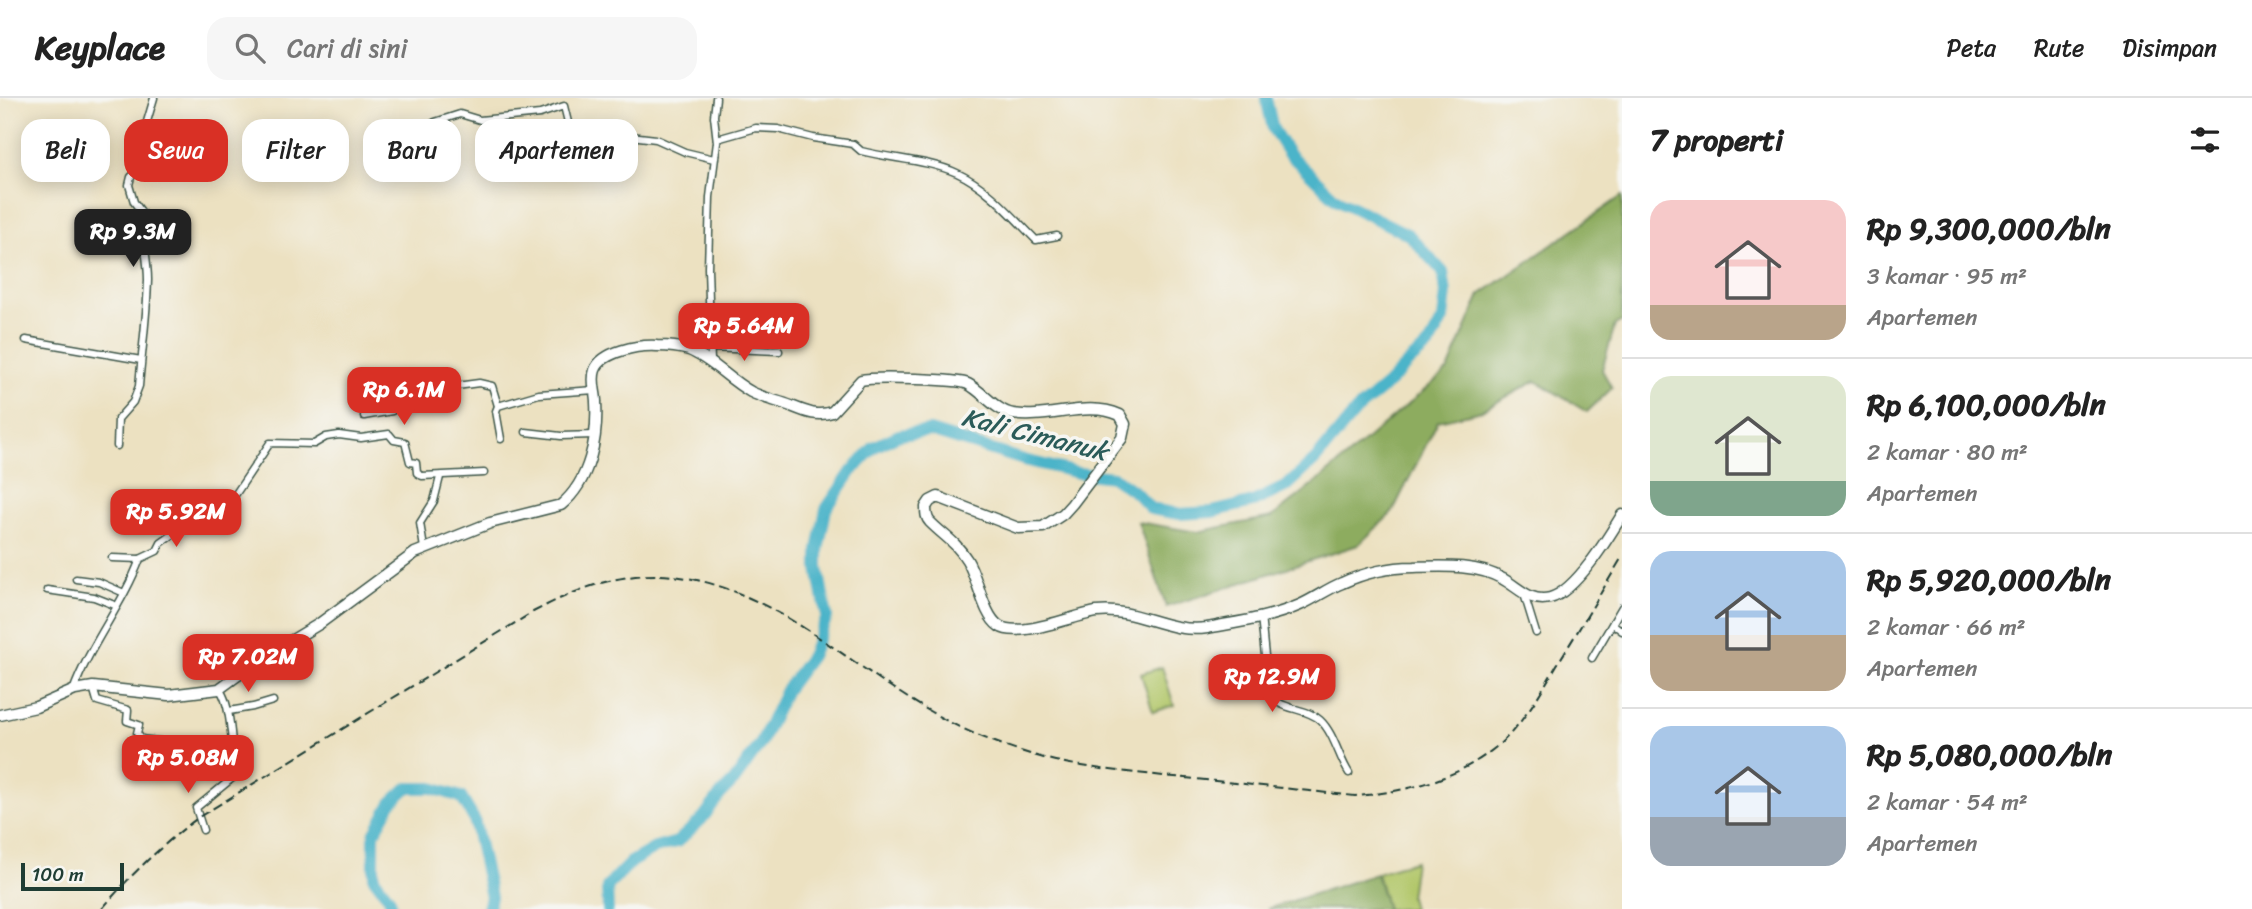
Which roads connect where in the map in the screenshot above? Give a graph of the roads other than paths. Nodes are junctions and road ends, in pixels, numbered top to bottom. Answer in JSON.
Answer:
{"nodes":[{"id":1,"x":154,"y":98,"type":"edge"},
{"id":2,"x":716,"y":98,"type":"edge"},
{"id":3,"x":443,"y":119,"type":"edge"},
{"id":4,"x":476,"y":119,"type":"edge"},
{"id":5,"x":490,"y":119,"type":"edge"},
{"id":6,"x":567,"y":119,"type":"edge"},
{"id":7,"x":638,"y":137,"type":"edge"},
{"id":8,"x":717,"y":139,"type":"junction"},
{"id":9,"x":713,"y":159,"type":"junction"},
{"id":10,"x":995,"y":189,"type":"dead end"},
{"id":11,"x":981,"y":190,"type":"junction"},
{"id":12,"x":1057,"y":236,"type":"dead end"},
{"id":13,"x":26,"y":340,"type":"dead end"},
{"id":14,"x":710,"y":348,"type":"junction"},
{"id":15,"x":779,"y":351,"type":"dead end"},
{"id":16,"x":141,"y":360,"type":"junction"},
{"id":17,"x":711,"y":364,"type":"junction"},
{"id":18,"x":595,"y":390,"type":"junction"},
{"id":19,"x":498,"y":406,"type":"junction"},
{"id":20,"x":364,"y":416,"type":"dead end"},
{"id":21,"x":526,"y":432,"type":"dead end"},
{"id":22,"x":594,"y":435,"type":"junction"},
{"id":23,"x":501,"y":439,"type":"dead end"},
{"id":24,"x":117,"y":446,"type":"dead end"},
{"id":25,"x":484,"y":473,"type":"dead end"},
{"id":26,"x":440,"y":477,"type":"junction"},
{"id":27,"x":1622,"y":515,"type":"edge"},
{"id":28,"x":424,"y":548,"type":"junction"},
{"id":29,"x":112,"y":558,"type":"dead end"},
{"id":30,"x":141,"y":559,"type":"junction"},
{"id":31,"x":76,"y":579,"type":"dead end"},
{"id":32,"x":47,"y":590,"type":"dead end"},
{"id":33,"x":124,"y":593,"type":"junction"},
{"id":34,"x":1524,"y":594,"type":"junction"},
{"id":35,"x":117,"y":606,"type":"junction"},
{"id":36,"x":1622,"y":607,"type":"edge"},
{"id":37,"x":1261,"y":618,"type":"junction"},
{"id":38,"x":1613,"y":624,"type":"junction"},
{"id":39,"x":1622,"y":631,"type":"edge"},
{"id":40,"x":1536,"y":633,"type":"dead end"},
{"id":41,"x":274,"y":650,"type":"junction"},
{"id":42,"x":1592,"y":658,"type":"dead end"},
{"id":43,"x":281,"y":672,"type":"dead end"},
{"id":44,"x":93,"y":687,"type":"junction"},
{"id":45,"x":219,"y":689,"type":"junction"},
{"id":46,"x":72,"y":691,"type":"junction"},
{"id":47,"x":274,"y":701,"type":"dead end"},
{"id":48,"x":229,"y":711,"type":"junction"},
{"id":49,"x":0,"y":715,"type":"edge"},
{"id":50,"x":186,"y":750,"type":"dead end"},
{"id":51,"x":206,"y":760,"type":"dead end"},
{"id":52,"x":234,"y":770,"type":"junction"},
{"id":53,"x":1349,"y":773,"type":"dead end"},
{"id":54,"x":202,"y":830,"type":"dead end"}],
"edges":[{"from":1,"to":16,"type":"street"},
{"from":2,"to":8,"type":"street"},
{"from":3,"to":4,"type":"street"},
{"from":5,"to":6,"type":"street"},
{"from":7,"to":9,"type":"street"},
{"from":8,"to":9,"type":"street"},
{"from":8,"to":11,"type":"street"},
{"from":9,"to":14,"type":"street"},
{"from":10,"to":11,"type":"street"},
{"from":11,"to":12,"type":"street"},
{"from":13,"to":16,"type":"street"},
{"from":14,"to":15,"type":"street"},
{"from":14,"to":17,"type":"street"},
{"from":16,"to":24,"type":"street"},
{"from":17,"to":18,"type":"main road"},
{"from":17,"to":37,"type":"main road"},
{"from":18,"to":19,"type":"street"},
{"from":18,"to":22,"type":"main road"},
{"from":19,"to":20,"type":"street"},
{"from":19,"to":23,"type":"street"},
{"from":21,"to":22,"type":"street"},
{"from":22,"to":28,"type":"main road"},
{"from":25,"to":26,"type":"street"},
{"from":26,"to":28,"type":"street"},
{"from":26,"to":30,"type":"street"},
{"from":27,"to":34,"type":"main road"},
{"from":28,"to":41,"type":"main road"},
{"from":29,"to":30,"type":"street"},
{"from":30,"to":33,"type":"street"},
{"from":31,"to":33,"type":"street"},
{"from":32,"to":35,"type":"street"},
{"from":33,"to":35,"type":"street"},
{"from":34,"to":37,"type":"main road"},
{"from":34,"to":40,"type":"street"},
{"from":35,"to":46,"type":"street"},
{"from":36,"to":38,"type":"street"},
{"from":37,"to":53,"type":"street"},
{"from":38,"to":39,"type":"street"},
{"from":38,"to":42,"type":"street"},
{"from":41,"to":43,"type":"street"},
{"from":41,"to":45,"type":"main road"},
{"from":44,"to":45,"type":"main road"},
{"from":44,"to":46,"type":"main road"},
{"from":44,"to":50,"type":"street"},
{"from":45,"to":48,"type":"street"},
{"from":46,"to":49,"type":"main road"},
{"from":47,"to":48,"type":"street"},
{"from":48,"to":52,"type":"street"},
{"from":51,"to":52,"type":"street"},
{"from":52,"to":54,"type":"street"}]}
